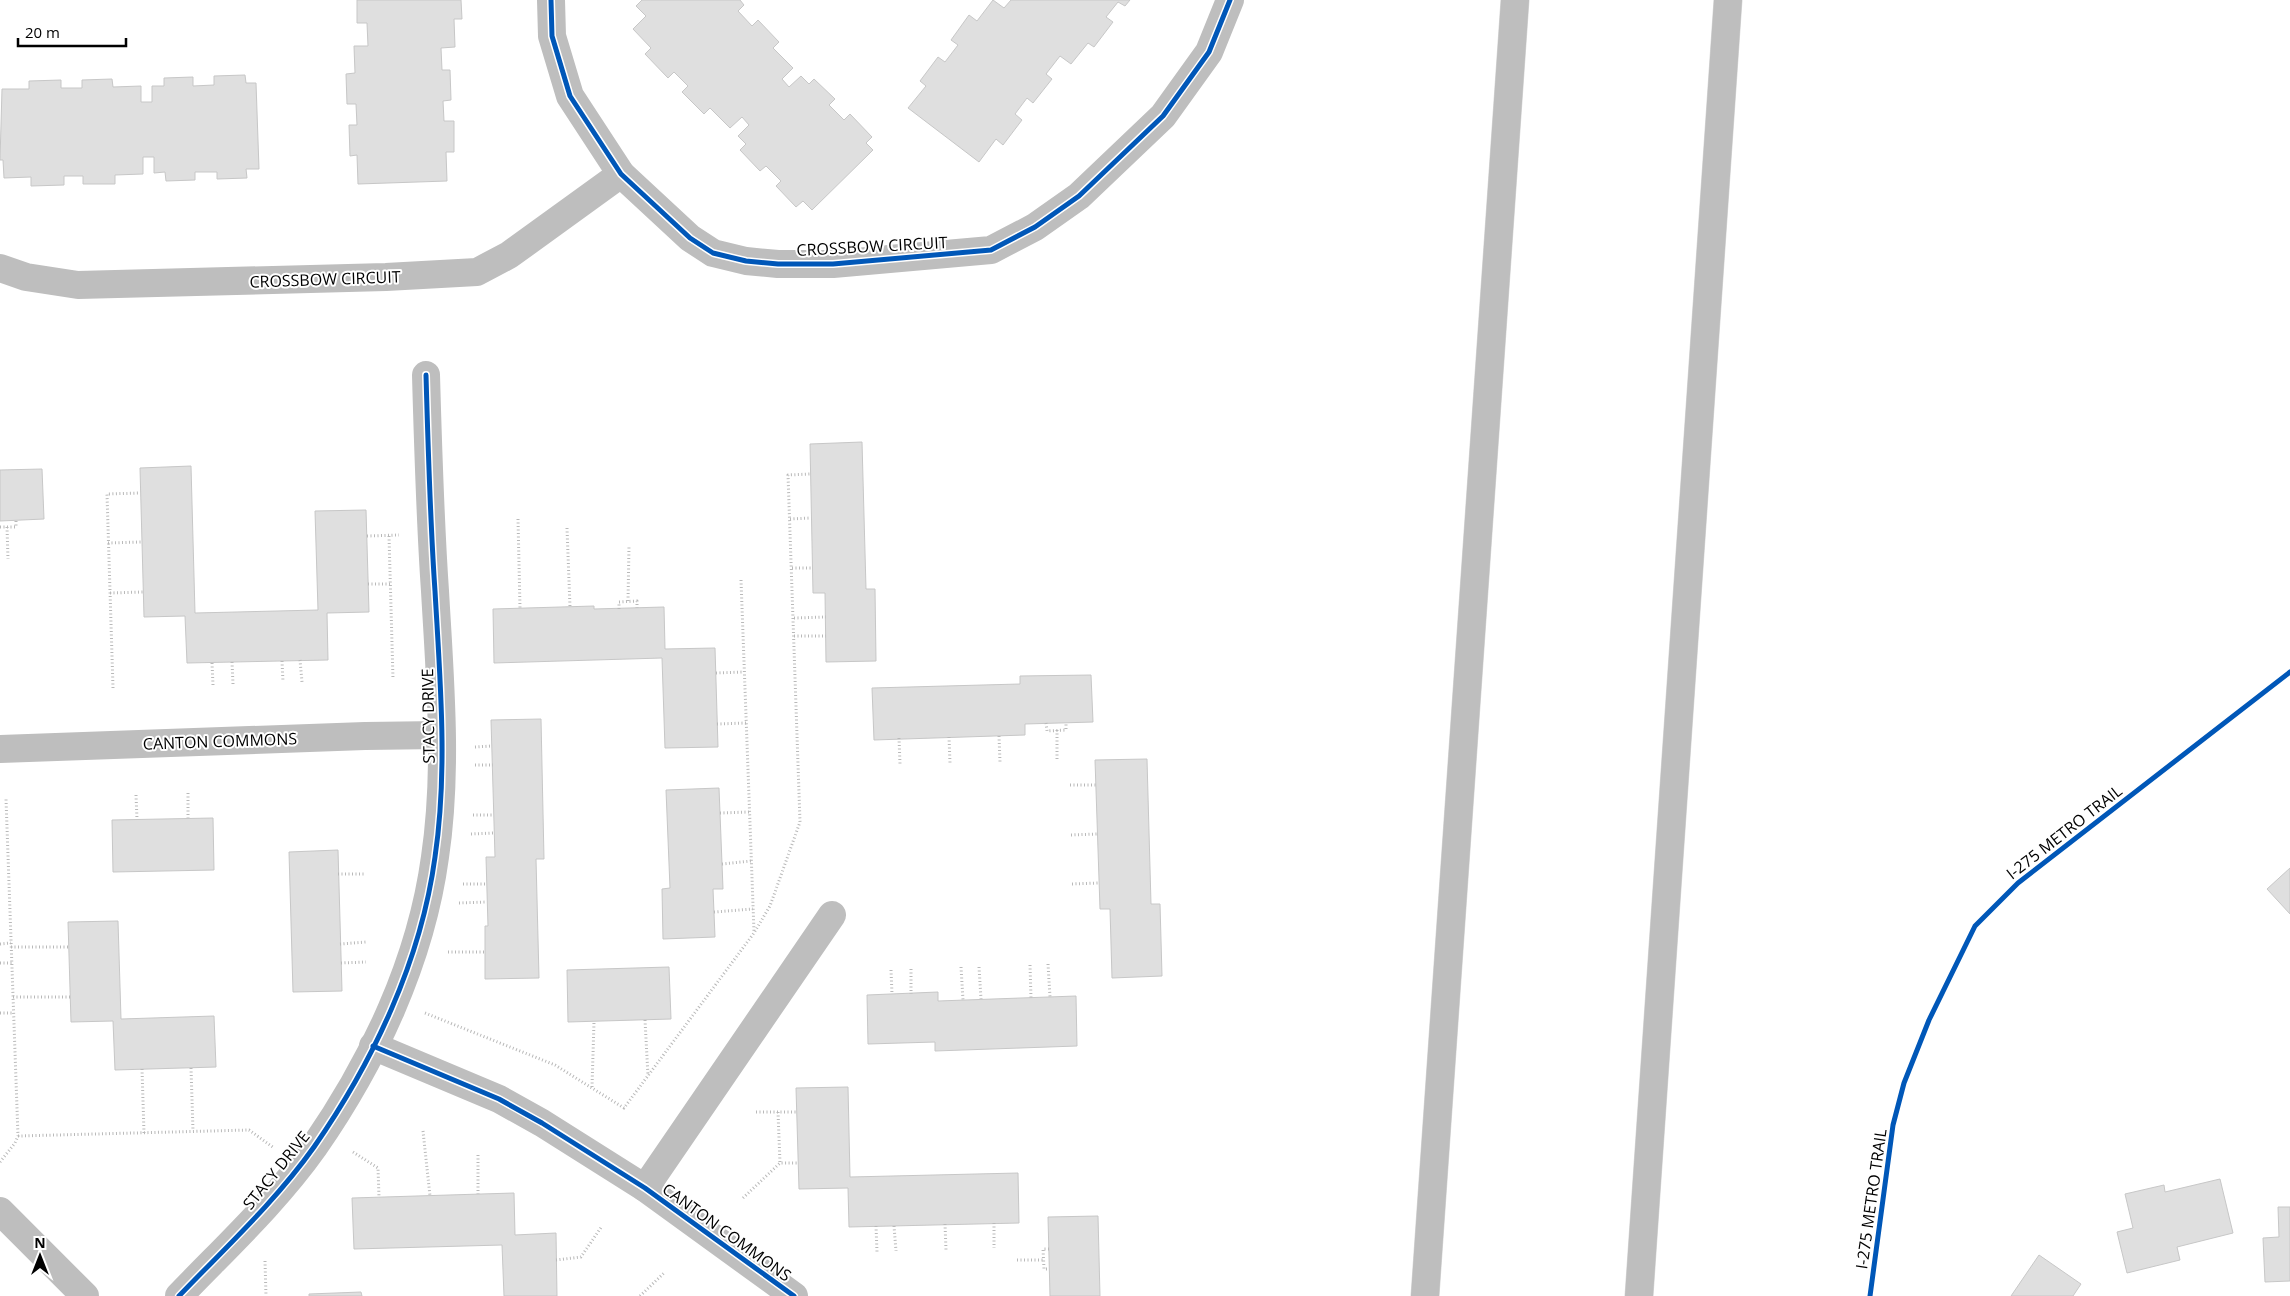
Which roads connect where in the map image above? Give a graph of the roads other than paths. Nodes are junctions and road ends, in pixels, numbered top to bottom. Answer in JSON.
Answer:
{"nodes":[{"id":1,"x":552,"y":0,"type":"edge"},
{"id":2,"x":1230,"y":0,"type":"edge"},
{"id":3,"x":1515,"y":0,"type":"edge"},
{"id":4,"x":1728,"y":0,"type":"edge"},
{"id":5,"x":621,"y":174,"type":"junction"},
{"id":6,"x":0,"y":268,"type":"edge"},
{"id":7,"x":426,"y":375,"type":"dead end"},
{"id":8,"x":440,"y":735,"type":"junction"},
{"id":9,"x":0,"y":749,"type":"edge"},
{"id":10,"x":832,"y":916,"type":"dead end"},
{"id":11,"x":373,"y":1046,"type":"junction"},
{"id":12,"x":645,"y":1188,"type":"junction"},
{"id":13,"x":0,"y":1211,"type":"edge"},
{"id":14,"x":85,"y":1296,"type":"edge"},
{"id":15,"x":179,"y":1296,"type":"edge"},
{"id":16,"x":794,"y":1296,"type":"edge"},
{"id":17,"x":1425,"y":1296,"type":"edge"},
{"id":18,"x":1639,"y":1296,"type":"edge"}],
"edges":[{"from":1,"to":5,"type":"main road","name":"CROSSBOW CIRCUIT"},
{"from":2,"to":5,"type":"main road","name":"CROSSBOW CIRCUIT"},
{"from":3,"to":17,"type":"main road"},
{"from":4,"to":18,"type":"main road"},
{"from":5,"to":6,"type":"main road","name":"CROSSBOW CIRCUIT"},
{"from":7,"to":8,"type":"main road","name":"STACY DRIVE"},
{"from":8,"to":9,"type":"main road","name":"CANTON COMMONS"},
{"from":8,"to":11,"type":"main road","name":"STACY DRIVE"},
{"from":10,"to":12,"type":"main road","name":"CANTON COMMONS"},
{"from":11,"to":12,"type":"main road"},
{"from":11,"to":15,"type":"main road","name":"STACY DRIVE"},
{"from":12,"to":16,"type":"main road","name":"CANTON COMMONS"},
{"from":13,"to":14,"type":"main road"}]}
